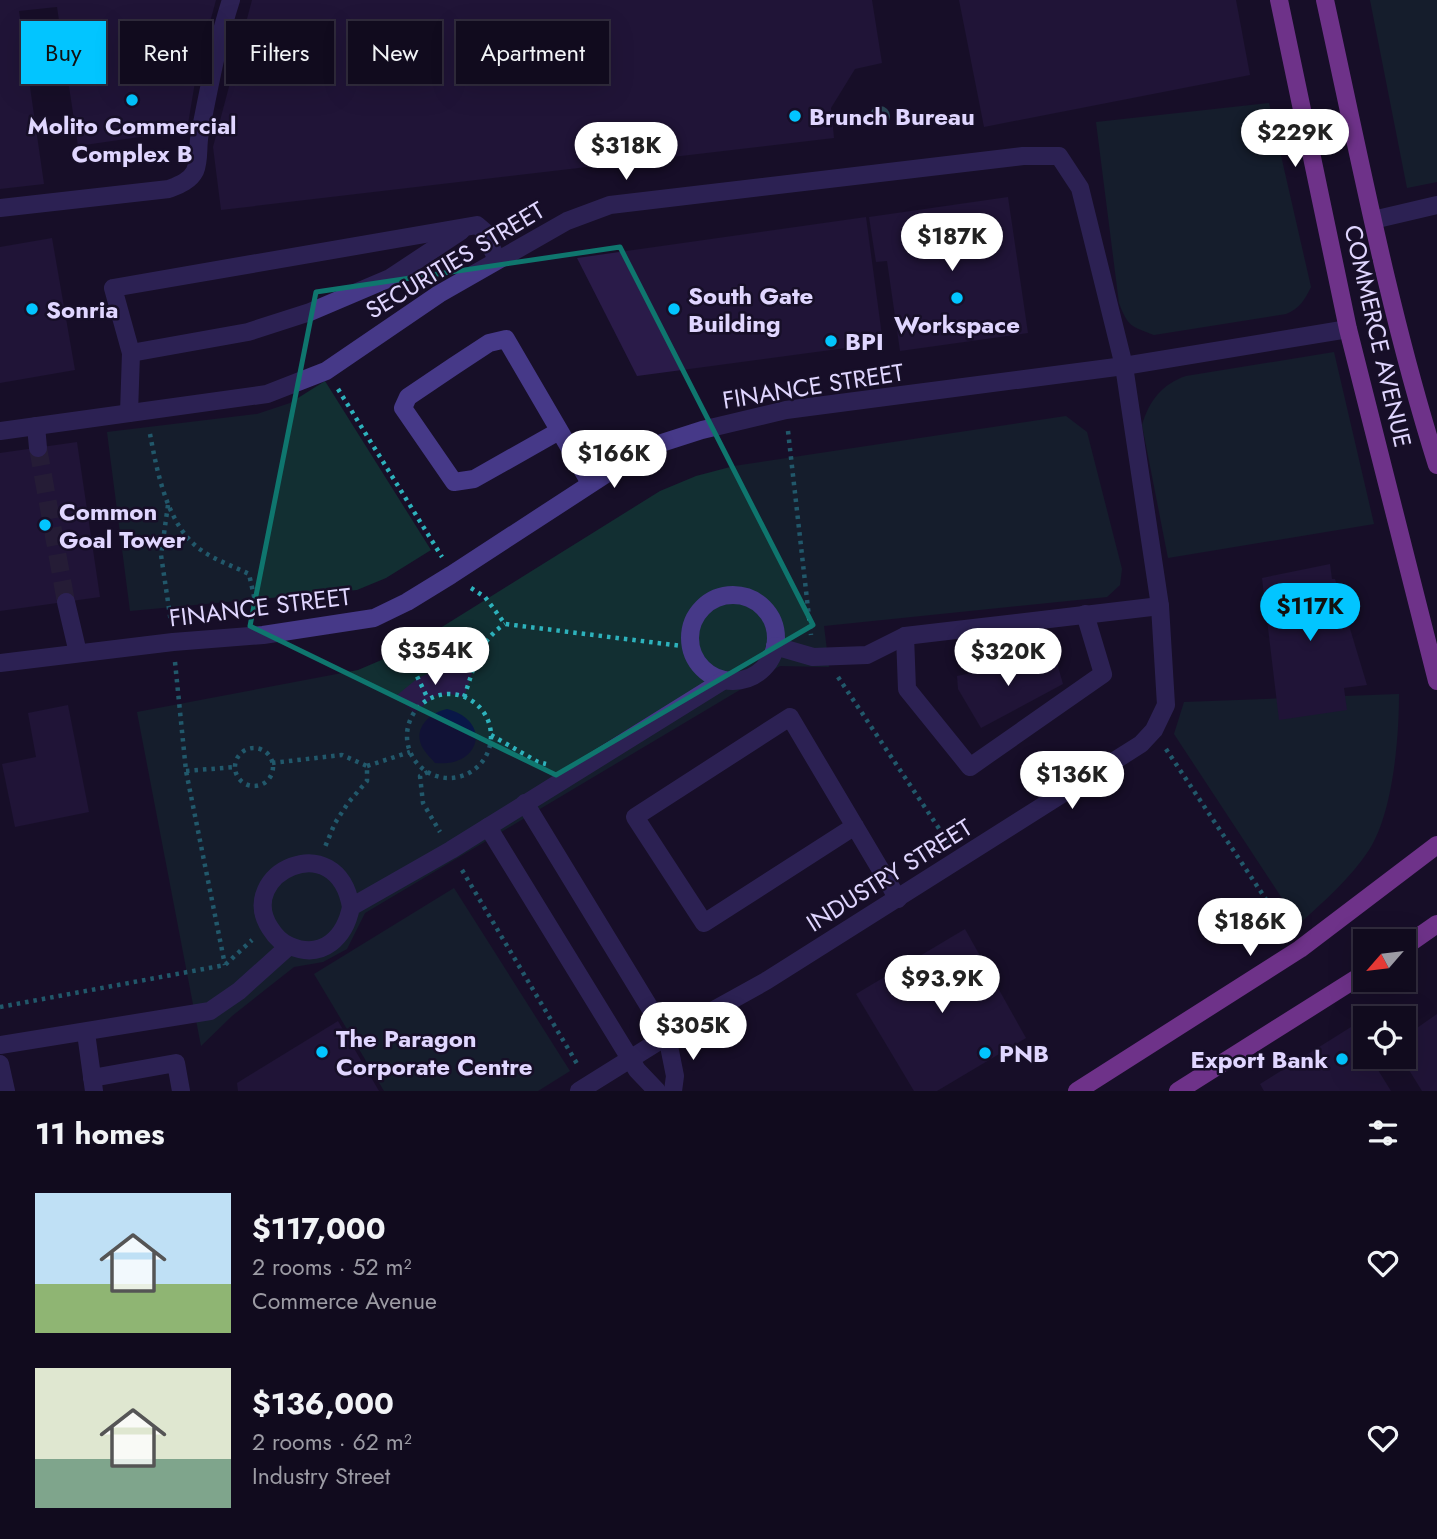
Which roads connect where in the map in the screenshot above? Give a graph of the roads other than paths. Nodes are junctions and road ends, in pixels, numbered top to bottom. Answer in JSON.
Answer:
{"nodes":[{"id":1,"x":231,"y":0,"type":"edge"},
{"id":2,"x":1279,"y":0,"type":"edge"},
{"id":3,"x":1325,"y":0,"type":"edge"},
{"id":4,"x":1437,"y":205,"type":"edge"},
{"id":5,"x":0,"y":208,"type":"edge"},
{"id":6,"x":1373,"y":220,"type":"junction"},
{"id":7,"x":467,"y":227,"type":"junction"},
{"id":8,"x":498,"y":260,"type":"junction"},
{"id":9,"x":1348,"y":329,"type":"junction"},
{"id":10,"x":131,"y":353,"type":"junction"},
{"id":11,"x":1124,"y":366,"type":"junction"},
{"id":12,"x":129,"y":413,"type":"junction"},
{"id":13,"x":36,"y":426,"type":"junction"},
{"id":14,"x":559,"y":430,"type":"junction"},
{"id":15,"x":0,"y":431,"type":"edge"},
{"id":16,"x":38,"y":447,"type":"tunnel mouth"},
{"id":17,"x":1437,"y":465,"type":"edge"},
{"id":18,"x":590,"y":483,"type":"junction"},
{"id":19,"x":66,"y":602,"type":"tunnel mouth"},
{"id":20,"x":1160,"y":606,"type":"junction"},
{"id":21,"x":1085,"y":614,"type":"junction"},
{"id":22,"x":905,"y":636,"type":"junction"},
{"id":23,"x":775,"y":646,"type":"junction"},
{"id":24,"x":78,"y":653,"type":"junction"},
{"id":25,"x":0,"y":663,"type":"edge"},
{"id":26,"x":724,"y":680,"type":"junction"},
{"id":27,"x":1437,"y":681,"type":"edge"},
{"id":28,"x":526,"y":803,"type":"junction"},
{"id":29,"x":855,"y":826,"type":"junction"},
{"id":30,"x":488,"y":827,"type":"junction"},
{"id":31,"x":1437,"y":845,"type":"edge"},
{"id":32,"x":898,"y":899,"type":"junction"},
{"id":33,"x":351,"y":907,"type":"junction"},
{"id":34,"x":1437,"y":924,"type":"edge"},
{"id":35,"x":1416,"y":939,"type":"edge"},
{"id":36,"x":289,"y":946,"type":"junction"},
{"id":37,"x":1353,"y":982,"type":"edge"},
{"id":38,"x":86,"y":1032,"type":"junction"},
{"id":39,"x":667,"y":1036,"type":"junction"},
{"id":40,"x":0,"y":1045,"type":"edge"},
{"id":41,"x":631,"y":1059,"type":"junction"},
{"id":42,"x":0,"y":1064,"type":"edge"},
{"id":43,"x":93,"y":1084,"type":"edge"},
{"id":44,"x":584,"y":1087,"type":"edge"},
{"id":45,"x":6,"y":1091,"type":"edge"},
{"id":46,"x":181,"y":1091,"type":"edge"},
{"id":47,"x":657,"y":1091,"type":"edge"},
{"id":48,"x":673,"y":1091,"type":"edge"},
{"id":49,"x":1076,"y":1091,"type":"edge"},
{"id":50,"x":1178,"y":1091,"type":"edge"}],
"edges":[{"from":1,"to":5,"type":"street"},
{"from":2,"to":9,"type":"main road","name":"COMMERCE AVENUE"},
{"from":3,"to":6,"type":"main road","name":"COMMERCE AVENUE"},
{"from":4,"to":6,"type":"street"},
{"from":6,"to":17,"type":"main road","name":"COMMERCE AVENUE"},
{"from":7,"to":8,"type":"street"},
{"from":7,"to":10,"type":"street"},
{"from":7,"to":10,"type":"street"},
{"from":8,"to":11,"type":"street","name":"SECURITIES STREET"},
{"from":8,"to":12,"type":"street","name":"SECURITIES STREET"},
{"from":9,"to":11,"type":"street","name":"FINANCE STREET"},
{"from":9,"to":27,"type":"main road","name":"COMMERCE AVENUE"},
{"from":10,"to":12,"type":"street"},
{"from":11,"to":18,"type":"street","name":"FINANCE STREET"},
{"from":11,"to":20,"type":"street","name":"INDUSTRY STREET"},
{"from":12,"to":13,"type":"street","name":"SECURITIES STREET"},
{"from":13,"to":15,"type":"street","name":"SECURITIES STREET"},
{"from":13,"to":16,"type":"street"},
{"from":14,"to":14,"type":"street"},
{"from":14,"to":18,"type":"street"},
{"from":18,"to":24,"type":"street","name":"FINANCE STREET"},
{"from":19,"to":24,"type":"street"},
{"from":20,"to":21,"type":"street"},
{"from":20,"to":32,"type":"street","name":"INDUSTRY STREET"},
{"from":21,"to":22,"type":"street"},
{"from":21,"to":22,"type":"street"},
{"from":22,"to":23,"type":"street"},
{"from":23,"to":26,"type":"street"},
{"from":23,"to":26,"type":"street"},
{"from":24,"to":25,"type":"street","name":"FINANCE STREET"},
{"from":26,"to":28,"type":"street"},
{"from":28,"to":30,"type":"street"},
{"from":28,"to":39,"type":"street"},
{"from":29,"to":29,"type":"street"},
{"from":29,"to":32,"type":"street"},
{"from":30,"to":33,"type":"street"},
{"from":30,"to":41,"type":"street"},
{"from":31,"to":49,"type":"main road"},
{"from":32,"to":39,"type":"street","name":"INDUSTRY STREET"},
{"from":33,"to":36,"type":"street"},
{"from":33,"to":36,"type":"street"},
{"from":34,"to":35,"type":"main road"},
{"from":36,"to":38,"type":"street"},
{"from":37,"to":50,"type":"main road"},
{"from":38,"to":40,"type":"street"},
{"from":38,"to":43,"type":"street"},
{"from":39,"to":41,"type":"street","name":"INDUSTRY STREET"},
{"from":39,"to":48,"type":"street"},
{"from":41,"to":44,"type":"street","name":"INDUSTRY STREET"},
{"from":41,"to":47,"type":"street"},
{"from":42,"to":45,"type":"street"},
{"from":43,"to":46,"type":"street"}]}
